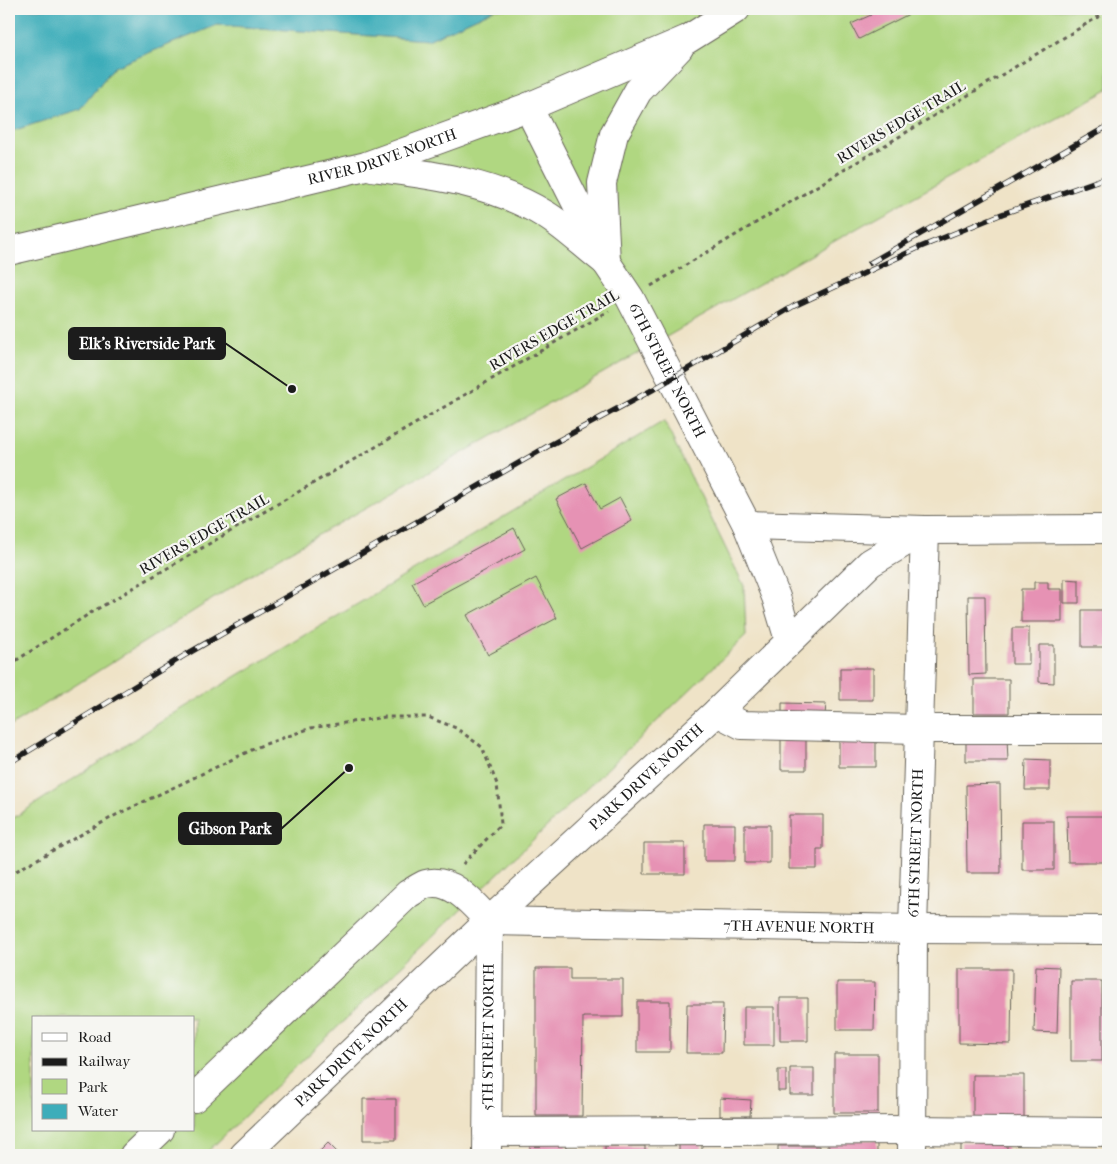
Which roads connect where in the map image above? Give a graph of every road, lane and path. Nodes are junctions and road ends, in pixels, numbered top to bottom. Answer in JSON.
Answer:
{"nodes":[{"id":1,"x":736,"y":9,"type":"edge"},
{"id":2,"x":1108,"y":11,"type":"edge"},
{"id":3,"x":688,"y":40,"type":"junction"},
{"id":4,"x":528,"y":107,"type":"junction"},
{"id":5,"x":366,"y":166,"type":"junction"},
{"id":6,"x":9,"y":250,"type":"edge"},
{"id":7,"x":606,"y":262,"type":"junction"},
{"id":8,"x":630,"y":298,"type":"junction"},
{"id":9,"x":747,"y":525,"type":"junction"},
{"id":10,"x":1108,"y":529,"type":"edge"},
{"id":11,"x":925,"y":530,"type":"junction"},
{"id":12,"x":789,"y":640,"type":"junction"},
{"id":13,"x":9,"y":665,"type":"edge"},
{"id":14,"x":717,"y":712,"type":"junction"},
{"id":15,"x":918,"y":729,"type":"junction"},
{"id":16,"x":1108,"y":729,"type":"edge"},
{"id":17,"x":9,"y":875,"type":"edge"},
{"id":18,"x":443,"y":884,"type":"junction"},
{"id":19,"x":489,"y":920,"type":"junction"},
{"id":20,"x":913,"y":929,"type":"junction"},
{"id":21,"x":1108,"y":930,"type":"edge"},
{"id":22,"x":195,"y":1097,"type":"edge"},
{"id":23,"x":158,"y":1132,"type":"edge"},
{"id":24,"x":1108,"y":1132,"type":"edge"},
{"id":25,"x":912,"y":1143,"type":"edge"},
{"id":26,"x":487,"y":1144,"type":"edge"},
{"id":27,"x":134,"y":1155,"type":"edge"},
{"id":28,"x":244,"y":1155,"type":"edge"}],
"edges":[{"from":1,"to":3,"type":"street","name":"RIVER DRIVE NORTH"},
{"from":2,"to":8,"type":"path","name":"RIVERS EDGE TRAIL"},
{"from":3,"to":4,"type":"street","name":"RIVER DRIVE NORTH"},
{"from":3,"to":7,"type":"street"},
{"from":4,"to":5,"type":"street","name":"RIVER DRIVE NORTH"},
{"from":4,"to":7,"type":"street","name":"6TH STREET NORTH"},
{"from":5,"to":6,"type":"street","name":"RIVER DRIVE NORTH"},
{"from":5,"to":7,"type":"street"},
{"from":7,"to":8,"type":"street","name":"6TH STREET NORTH"},
{"from":8,"to":9,"type":"street","name":"6TH STREET NORTH"},
{"from":8,"to":13,"type":"path","name":"RIVERS EDGE TRAIL"},
{"from":9,"to":11,"type":"street"},
{"from":9,"to":12,"type":"street","name":"6TH STREET NORTH"},
{"from":10,"to":11,"type":"street"},
{"from":11,"to":12,"type":"street","name":"PARK DRIVE NORTH"},
{"from":11,"to":15,"type":"street","name":"6TH STREET NORTH"},
{"from":12,"to":14,"type":"street","name":"PARK DRIVE NORTH"},
{"from":14,"to":15,"type":"street"},
{"from":14,"to":19,"type":"street","name":"PARK DRIVE NORTH"},
{"from":15,"to":16,"type":"street"},
{"from":15,"to":20,"type":"street","name":"6TH STREET NORTH"},
{"from":17,"to":18,"type":"path"},
{"from":18,"to":19,"type":"street"},
{"from":18,"to":22,"type":"street"},
{"from":19,"to":20,"type":"street","name":"7TH AVENUE NORTH"},
{"from":19,"to":26,"type":"street","name":"5TH STREET NORTH"},
{"from":19,"to":28,"type":"street","name":"PARK DRIVE NORTH"},
{"from":20,"to":21,"type":"street","name":"7TH AVENUE NORTH"},
{"from":20,"to":25,"type":"street","name":"6TH STREET NORTH"},
{"from":23,"to":27,"type":"street"},
{"from":24,"to":25,"type":"street"},
{"from":25,"to":26,"type":"street"}]}
